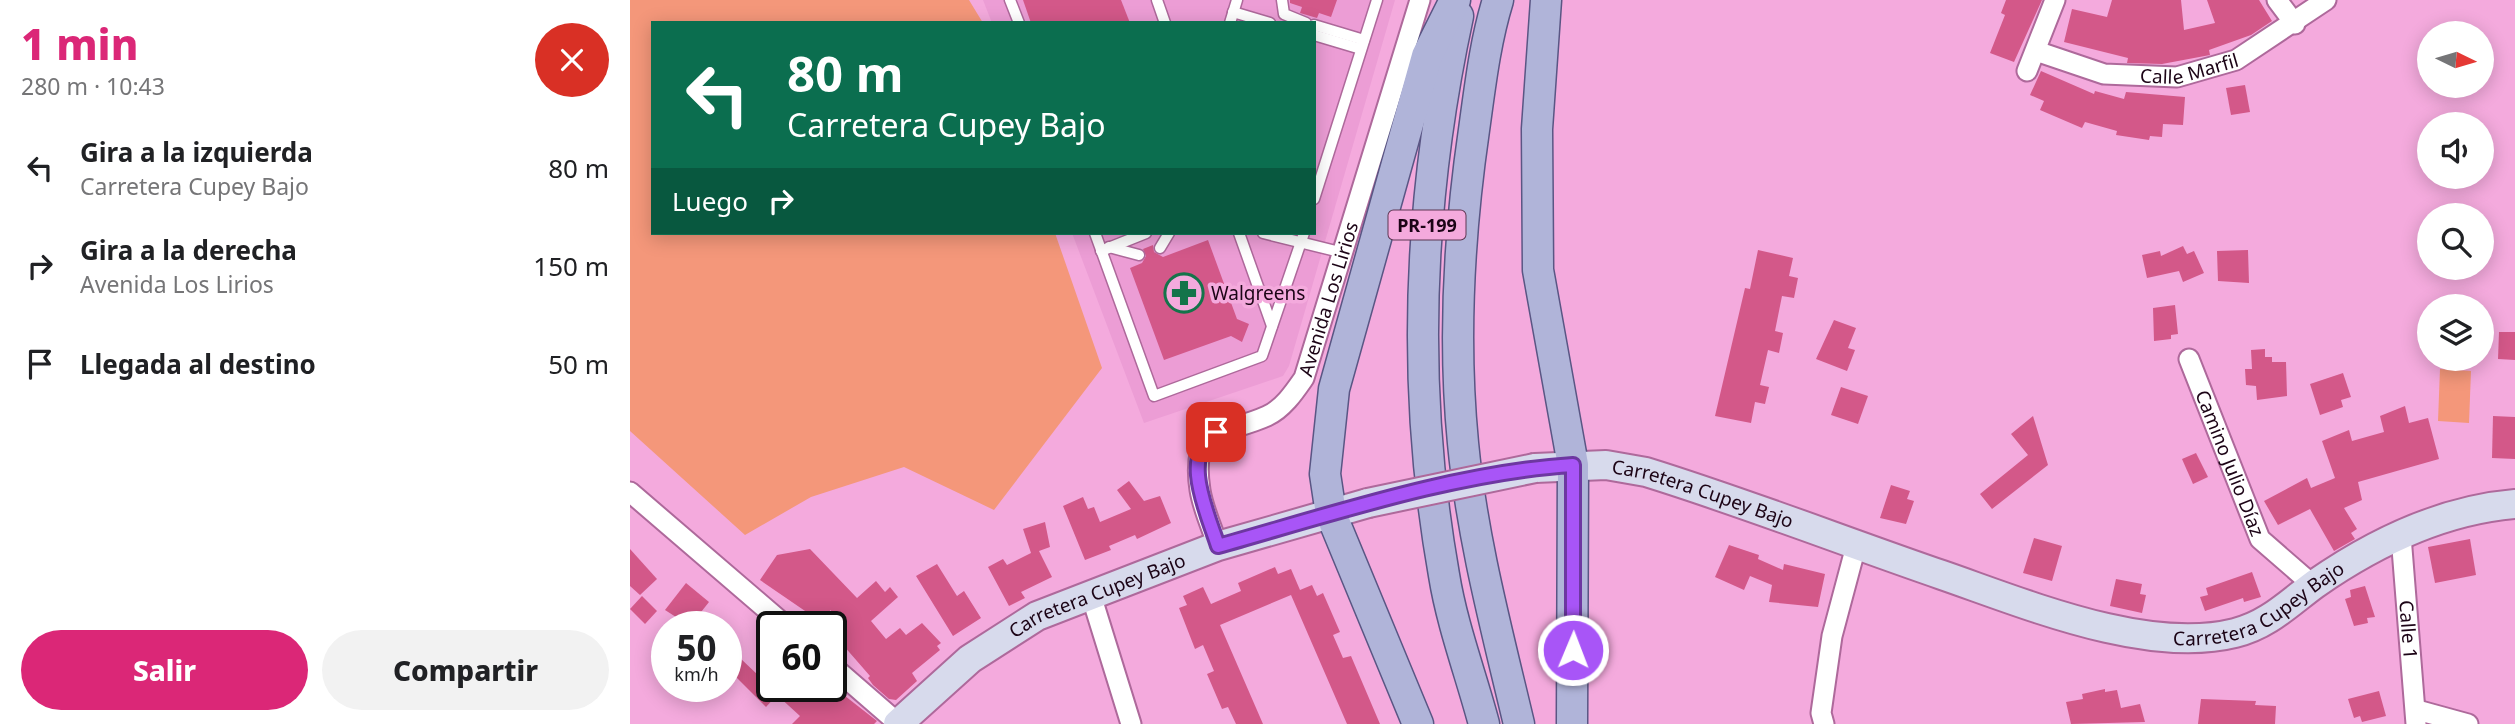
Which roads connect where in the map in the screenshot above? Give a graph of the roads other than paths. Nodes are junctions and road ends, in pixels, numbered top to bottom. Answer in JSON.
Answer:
{"nodes":[{"id":1,"x":1010,"y":0,"type":"edge"},
{"id":2,"x":1237,"y":0,"type":"edge"},
{"id":3,"x":1282,"y":0,"type":"edge"},
{"id":4,"x":1377,"y":0,"type":"edge"},
{"id":5,"x":1420,"y":0,"type":"edge"},
{"id":6,"x":1455,"y":0,"type":"edge"},
{"id":7,"x":1461,"y":0,"type":"edge"},
{"id":8,"x":1499,"y":0,"type":"edge"},
{"id":9,"x":1546,"y":0,"type":"edge"},
{"id":10,"x":2055,"y":0,"type":"edge"},
{"id":11,"x":2277,"y":0,"type":"edge"},
{"id":12,"x":2326,"y":0,"type":"edge"},
{"id":13,"x":1160,"y":2,"type":"edge"},
{"id":14,"x":1232,"y":18,"type":"edge"},
{"id":15,"x":1018,"y":21,"type":"edge"},
{"id":16,"x":1165,"y":21,"type":"edge"},
{"id":17,"x":1255,"y":21,"type":"edge"},
{"id":18,"x":1301,"y":21,"type":"edge"},
{"id":19,"x":2295,"y":24,"type":"junction"},
{"id":20,"x":1316,"y":26,"type":"edge"},
{"id":21,"x":1316,"y":36,"type":"edge"},
{"id":22,"x":1363,"y":44,"type":"junction"},
{"id":23,"x":2036,"y":51,"type":"junction"},
{"id":24,"x":2027,"y":71,"type":"dead end"},
{"id":25,"x":1318,"y":175,"type":"edge"},
{"id":26,"x":1096,"y":235,"type":"edge"},
{"id":27,"x":1141,"y":235,"type":"edge"},
{"id":28,"x":1168,"y":235,"type":"edge"},
{"id":29,"x":1240,"y":235,"type":"edge"},
{"id":30,"x":1282,"y":235,"type":"edge"},
{"id":31,"x":1302,"y":237,"type":"edge"},
{"id":32,"x":1160,"y":248,"type":"dead end"},
{"id":33,"x":1105,"y":249,"type":"junction"},
{"id":34,"x":1344,"y":253,"type":"junction"},
{"id":35,"x":1139,"y":255,"type":"dead end"},
{"id":36,"x":1272,"y":326,"type":"junction"},
{"id":37,"x":2189,"y":359,"type":"dead end"},
{"id":38,"x":1573,"y":465,"type":"junction"},
{"id":39,"x":630,"y":492,"type":"edge"},
{"id":40,"x":2515,"y":504,"type":"edge"},
{"id":41,"x":1331,"y":514,"type":"junction"},
{"id":42,"x":2401,"y":536,"type":"junction"},
{"id":43,"x":1218,"y":546,"type":"junction"},
{"id":44,"x":1856,"y":546,"type":"junction"},
{"id":45,"x":2314,"y":586,"type":"junction"},
{"id":46,"x":1091,"y":595,"type":"junction"},
{"id":47,"x":769,"y":611,"type":"edge"},
{"id":48,"x":847,"y":679,"type":"edge"},
{"id":49,"x":2417,"y":717,"type":"edge"},
{"id":50,"x":899,"y":724,"type":"edge"},
{"id":51,"x":1131,"y":724,"type":"edge"},
{"id":52,"x":1418,"y":724,"type":"edge"},
{"id":53,"x":1484,"y":724,"type":"edge"},
{"id":54,"x":1519,"y":724,"type":"edge"},
{"id":55,"x":1572,"y":724,"type":"edge"},
{"id":56,"x":1824,"y":724,"type":"edge"},
{"id":57,"x":2468,"y":724,"type":"edge"}],
"edges":[{"from":1,"to":15,"type":"lane"},
{"from":2,"to":14,"type":"lane"},
{"from":3,"to":18,"type":"lane"},
{"from":4,"to":22,"type":"lane"},
{"from":5,"to":34,"type":"street","name":"Avenida Los Lirios"},
{"from":6,"to":41,"type":"main road"},
{"from":7,"to":53,"type":"main road","number":"PR-199"},
{"from":8,"to":54,"type":"main road","number":"PR-199"},
{"from":9,"to":38,"type":"main road"},
{"from":10,"to":23,"type":"street"},
{"from":11,"to":19,"type":"street"},
{"from":12,"to":19,"type":"street","name":"Calle Marfil"},
{"from":13,"to":16,"type":"lane"},
{"from":14,"to":17,"type":"lane"},
{"from":19,"to":23,"type":"street","name":"Calle Marfil"},
{"from":20,"to":22,"type":"lane"},
{"from":21,"to":22,"type":"lane"},
{"from":22,"to":25,"type":"lane"},
{"from":23,"to":24,"type":"street"},
{"from":26,"to":33,"type":"lane"},
{"from":27,"to":33,"type":"lane"},
{"from":28,"to":32,"type":"lane"},
{"from":29,"to":36,"type":"lane"},
{"from":30,"to":31,"type":"lane"},
{"from":31,"to":34,"type":"lane"},
{"from":31,"to":36,"type":"lane"},
{"from":33,"to":35,"type":"lane"},
{"from":33,"to":36,"type":"lane"},
{"from":34,"to":43,"type":"street","name":"Avenida Los Lirios"},
{"from":37,"to":45,"type":"street","name":"Camino Julio Díaz"},
{"from":38,"to":41,"type":"street","name":"Carretera Cupey Bajo","bridge":true},
{"from":38,"to":44,"type":"street","name":"Carretera Cupey Bajo"},
{"from":38,"to":55,"type":"main road"},
{"from":39,"to":47,"type":"street"},
{"from":40,"to":42,"type":"street","name":"Carretera Cupey Bajo"},
{"from":41,"to":43,"type":"street","name":"Carretera Cupey Bajo"},
{"from":41,"to":52,"type":"main road"},
{"from":42,"to":45,"type":"street","name":"Carretera Cupey Bajo"},
{"from":42,"to":49,"type":"street","name":"Calle 1"},
{"from":43,"to":46,"type":"street","name":"Carretera Cupey Bajo"},
{"from":44,"to":45,"type":"street","name":"Carretera Cupey Bajo"},
{"from":44,"to":56,"type":"street"},
{"from":46,"to":50,"type":"street","name":"Carretera Cupey Bajo"},
{"from":46,"to":51,"type":"street"},
{"from":48,"to":50,"type":"street"},
{"from":49,"to":57,"type":"street"}]}
